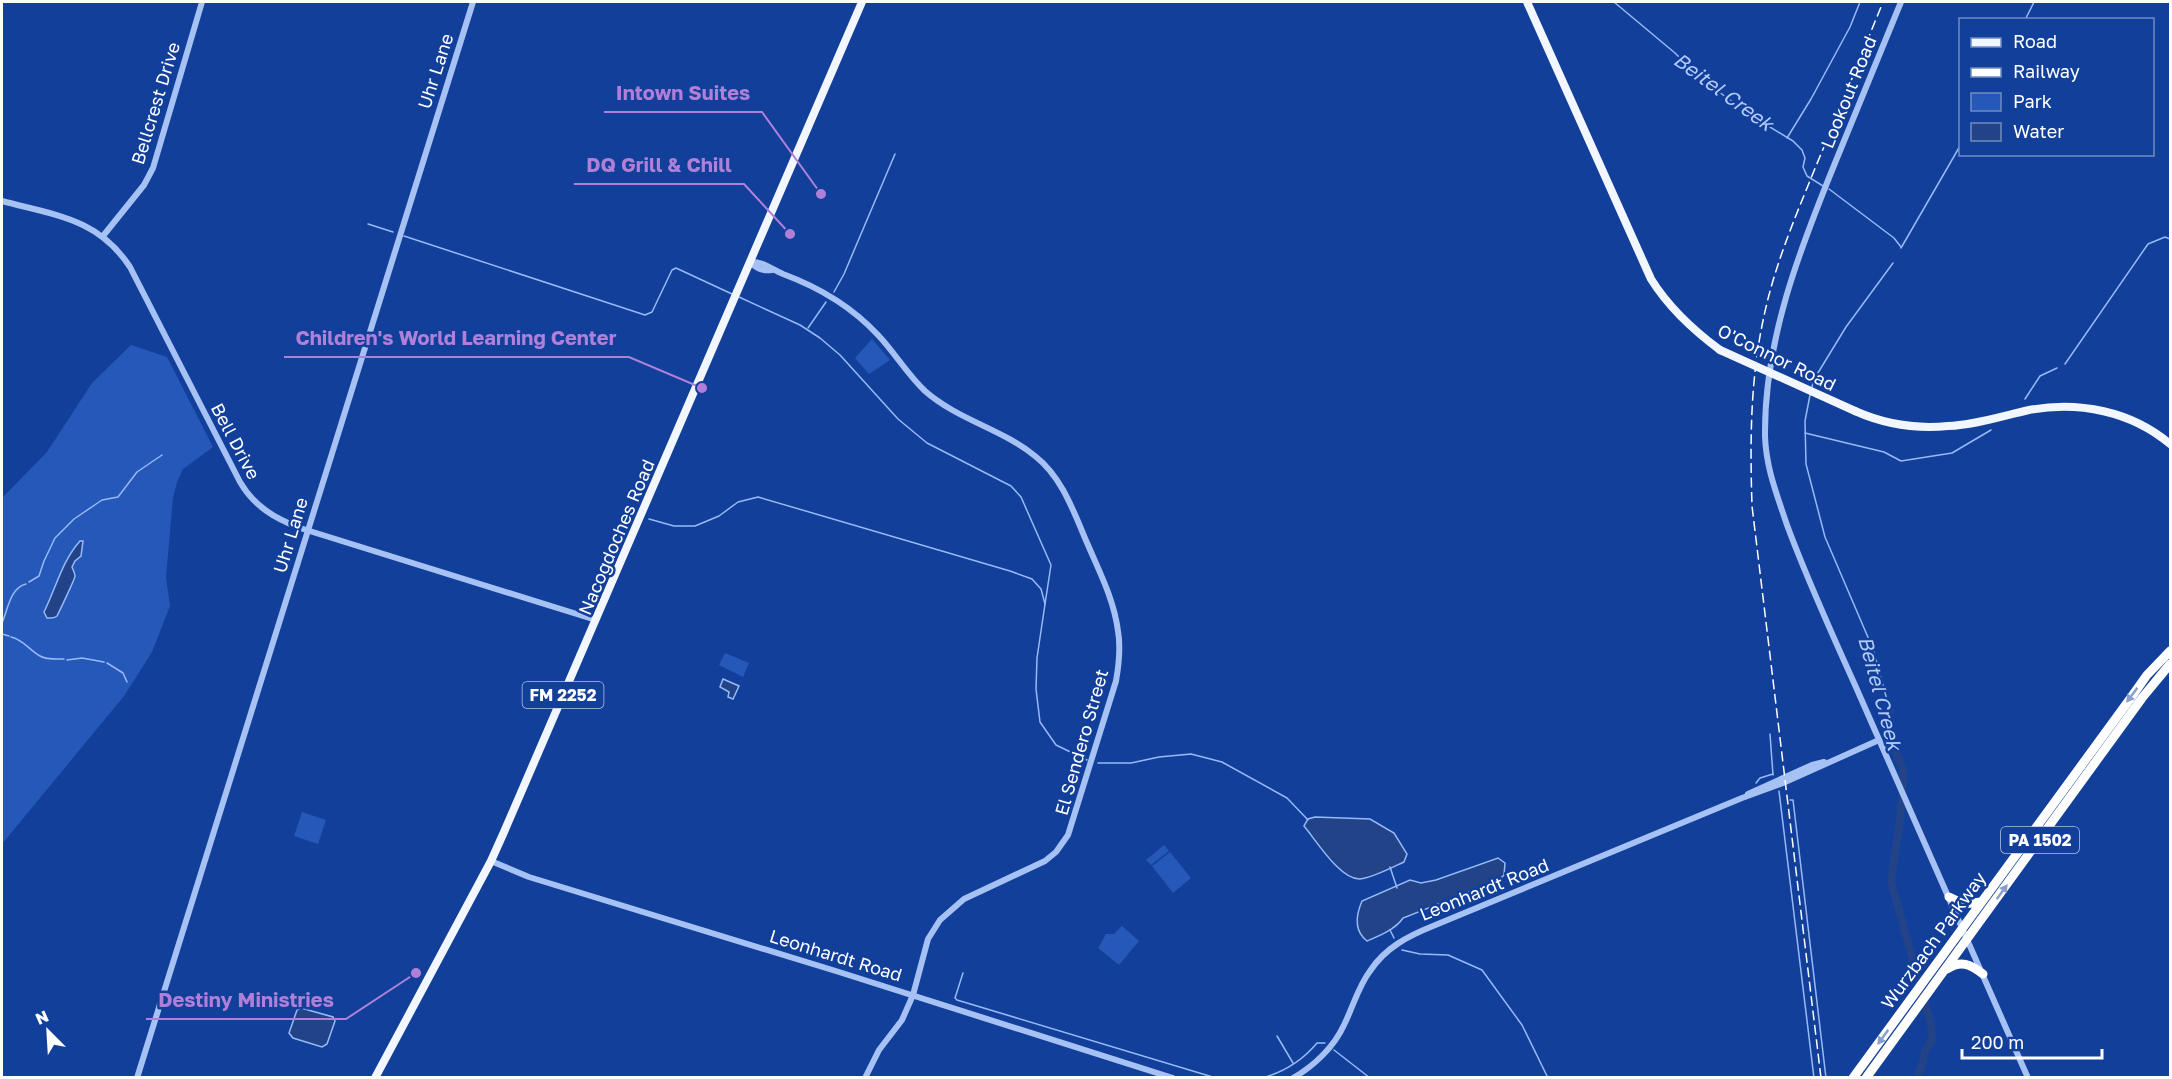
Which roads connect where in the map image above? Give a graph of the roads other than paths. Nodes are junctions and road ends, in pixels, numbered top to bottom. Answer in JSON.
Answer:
{"nodes":[{"id":1,"x":202,"y":2,"type":"edge"},
{"id":2,"x":473,"y":2,"type":"edge"},
{"id":3,"x":862,"y":2,"type":"edge"},
{"id":4,"x":1527,"y":2,"type":"edge"},
{"id":5,"x":1901,"y":2,"type":"edge"},
{"id":6,"x":2,"y":201,"type":"edge"},
{"id":7,"x":103,"y":236,"type":"junction"},
{"id":8,"x":750,"y":261,"type":"junction"},
{"id":9,"x":2170,"y":444,"type":"edge"},
{"id":10,"x":307,"y":530,"type":"junction"},
{"id":11,"x":596,"y":620,"type":"junction"},
{"id":12,"x":2170,"y":651,"type":"edge"},
{"id":13,"x":2170,"y":664,"type":"edge"},
{"id":14,"x":1879,"y":740,"type":"junction"},
{"id":15,"x":491,"y":861,"type":"junction"},
{"id":16,"x":1949,"y":897,"type":"junction"},
{"id":17,"x":1981,"y":902,"type":"junction"},
{"id":18,"x":1963,"y":927,"type":"junction"},
{"id":19,"x":1967,"y":939,"type":"junction"},
{"id":20,"x":1945,"y":970,"type":"junction"},
{"id":21,"x":1983,"y":974,"type":"junction"},
{"id":22,"x":913,"y":994,"type":"junction"},
{"id":23,"x":137,"y":1077,"type":"edge"},
{"id":24,"x":376,"y":1077,"type":"edge"},
{"id":25,"x":865,"y":1077,"type":"edge"},
{"id":26,"x":1173,"y":1077,"type":"edge"},
{"id":27,"x":1293,"y":1077,"type":"edge"},
{"id":28,"x":1853,"y":1077,"type":"edge"},
{"id":29,"x":1866,"y":1077,"type":"edge"},
{"id":30,"x":2028,"y":1077,"type":"edge"}],
"edges":[{"from":1,"to":7,"type":"street","name":"Bellcrest Drive"},
{"from":2,"to":10,"type":"street","name":"Uhr Lane"},
{"from":3,"to":8,"type":"main road","name":"Nacogdoches Road","number":"FM 2252"},
{"from":4,"to":9,"type":"main road","name":"O'Connor Road","bridge":true},
{"from":5,"to":14,"type":"street","name":"Lookout Road"},
{"from":6,"to":7,"type":"street","name":"Bell Drive"},
{"from":7,"to":10,"type":"street","name":"Bell Drive"},
{"from":8,"to":11,"type":"main road","name":"Nacogdoches Road","number":"FM 2252"},
{"from":8,"to":22,"type":"street","name":"El Sendero Street"},
{"from":10,"to":11,"type":"street","name":"Bell Drive"},
{"from":10,"to":23,"type":"street","name":"Uhr Lane"},
{"from":11,"to":15,"type":"main road","name":"Nacogdoches Road","number":"FM 2252"},
{"from":12,"to":17,"type":"highway","name":"Wurzbach Parkway","number":"PA 1502","one_way":true},
{"from":19,"to":13,"type":"highway","name":"Wurzbach Parkway","number":"PA 1502","one_way":true},
{"from":14,"to":16,"type":"street","name":"Lookout Road"},
{"from":14,"to":27,"type":"street","name":"Leonhardt Road"},
{"from":15,"to":22,"type":"street","name":"Leonhardt Road"},
{"from":15,"to":24,"type":"main road","name":"Nacogdoches Road","number":"FM 2252"},
{"from":16,"to":17,"type":"highway"},
{"from":16,"to":18,"type":"street","name":"Lookout Road"},
{"from":17,"to":18,"type":"highway","name":"Wurzbach Parkway","number":"PA 1502"},
{"from":18,"to":19,"type":"street","name":"Lookout Road"},
{"from":18,"to":28,"type":"highway","name":"Wurzbach Parkway","number":"PA 1502","one_way":true},
{"from":19,"to":20,"type":"highway","name":"Wurzbach Parkway","number":"PA 1502"},
{"from":19,"to":21,"type":"street","name":"Lookout Road"},
{"from":20,"to":21,"type":"highway"},
{"from":20,"to":29,"type":"highway","name":"Wurzbach Parkway","number":"PA 1502"},
{"from":21,"to":30,"type":"street","name":"Lookout Road"},
{"from":22,"to":25,"type":"street","name":"El Sendero Street"},
{"from":22,"to":26,"type":"street","name":"Leonhardt Road"}]}
